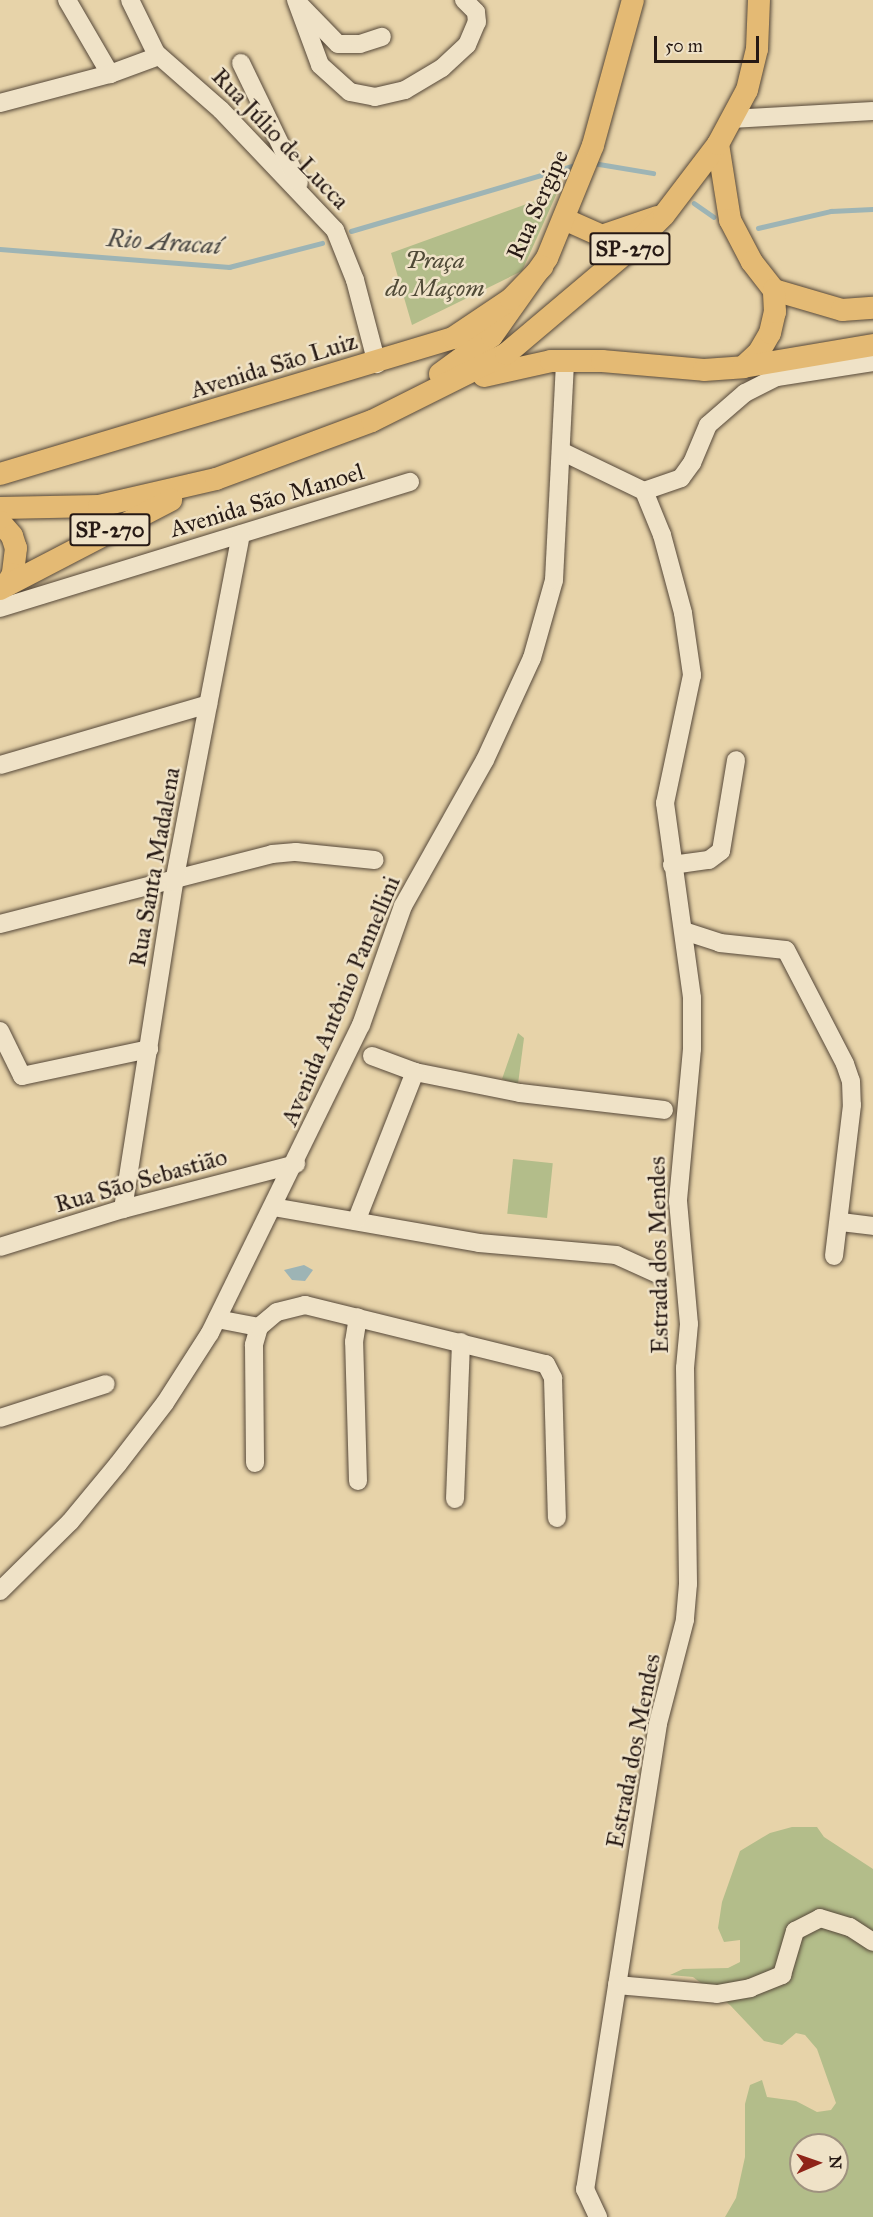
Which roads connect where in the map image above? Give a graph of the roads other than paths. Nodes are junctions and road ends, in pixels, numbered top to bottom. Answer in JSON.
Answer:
{"nodes":[{"id":1,"x":67,"y":0,"type":"edge"},
{"id":2,"x":130,"y":0,"type":"edge"},
{"id":3,"x":464,"y":0,"type":"edge"},
{"id":4,"x":633,"y":0,"type":"edge"},
{"id":5,"x":759,"y":0,"type":"edge"},
{"id":6,"x":298,"y":2,"type":"edge"},
{"id":7,"x":382,"y":37,"type":"dead end"},
{"id":8,"x":159,"y":56,"type":"junction"},
{"id":9,"x":241,"y":63,"type":"dead end"},
{"id":10,"x":110,"y":74,"type":"junction"},
{"id":11,"x":2,"y":102,"type":"edge"},
{"id":12,"x":873,"y":111,"type":"edge"},
{"id":13,"x":731,"y":119,"type":"junction"},
{"id":14,"x":717,"y":144,"type":"junction"},
{"id":15,"x":306,"y":197,"type":"junction"},
{"id":16,"x":664,"y":215,"type":"junction"},
{"id":17,"x":564,"y":219,"type":"junction"},
{"id":18,"x":538,"y":273,"type":"junction"},
{"id":19,"x":774,"y":290,"type":"junction"},
{"id":20,"x":873,"y":308,"type":"edge"},
{"id":21,"x":534,"y":334,"type":"junction"},
{"id":22,"x":873,"y":345,"type":"edge"},
{"id":23,"x":558,"y":362,"type":"junction"},
{"id":24,"x":873,"y":362,"type":"edge"},
{"id":25,"x":377,"y":364,"type":"junction"},
{"id":26,"x":743,"y":367,"type":"junction"},
{"id":27,"x":448,"y":384,"type":"junction"},
{"id":28,"x":393,"y":410,"type":"junction"},
{"id":29,"x":563,"y":452,"type":"junction"},
{"id":30,"x":0,"y":474,"type":"edge"},
{"id":31,"x":216,"y":479,"type":"junction"},
{"id":32,"x":410,"y":482,"type":"dead end"},
{"id":33,"x":644,"y":491,"type":"junction"},
{"id":34,"x":0,"y":508,"type":"edge"},
{"id":35,"x":0,"y":522,"type":"edge"},
{"id":36,"x":241,"y":534,"type":"junction"},
{"id":37,"x":3,"y":587,"type":"edge"},
{"id":38,"x":0,"y":608,"type":"edge"},
{"id":39,"x":208,"y":704,"type":"junction"},
{"id":40,"x":736,"y":760,"type":"dead end"},
{"id":41,"x":0,"y":765,"type":"edge"},
{"id":42,"x":375,"y":860,"type":"dead end"},
{"id":43,"x":672,"y":864,"type":"junction"},
{"id":44,"x":174,"y":882,"type":"junction"},
{"id":45,"x":0,"y":924,"type":"edge"},
{"id":46,"x":684,"y":931,"type":"junction"},
{"id":47,"x":720,"y":943,"type":"junction"},
{"id":48,"x":688,"y":956,"type":"junction"},
{"id":49,"x":0,"y":1030,"type":"edge"},
{"id":50,"x":149,"y":1049,"type":"junction"},
{"id":51,"x":372,"y":1056,"type":"dead end"},
{"id":52,"x":415,"y":1072,"type":"junction"},
{"id":53,"x":664,"y":1110,"type":"dead end"},
{"id":54,"x":296,"y":1164,"type":"junction"},
{"id":55,"x":273,"y":1207,"type":"junction"},
{"id":56,"x":123,"y":1209,"type":"junction"},
{"id":57,"x":357,"y":1219,"type":"junction"},
{"id":58,"x":841,"y":1222,"type":"junction"},
{"id":59,"x":873,"y":1226,"type":"edge"},
{"id":60,"x":0,"y":1247,"type":"edge"},
{"id":61,"x":834,"y":1256,"type":"dead end"},
{"id":62,"x":658,"y":1274,"type":"dead end"},
{"id":63,"x":358,"y":1317,"type":"junction"},
{"id":64,"x":217,"y":1319,"type":"junction"},
{"id":65,"x":259,"y":1327,"type":"junction"},
{"id":66,"x":461,"y":1342,"type":"junction"},
{"id":67,"x":105,"y":1384,"type":"dead end"},
{"id":68,"x":0,"y":1418,"type":"edge"},
{"id":69,"x":255,"y":1463,"type":"dead end"},
{"id":70,"x":358,"y":1480,"type":"dead end"},
{"id":71,"x":455,"y":1499,"type":"dead end"},
{"id":72,"x":557,"y":1518,"type":"dead end"},
{"id":73,"x":0,"y":1591,"type":"edge"},
{"id":74,"x":873,"y":1942,"type":"edge"},
{"id":75,"x":617,"y":1985,"type":"junction"},
{"id":76,"x":598,"y":2217,"type":"edge"}],
"edges":[{"from":1,"to":10,"type":"street"},
{"from":2,"to":8,"type":"street","name":"Rua Júlio de Lucca"},
{"from":3,"to":6,"type":"street"},
{"from":4,"to":17,"type":"main road","name":"Rua Sergipe"},
{"from":5,"to":13,"type":"main road","number":"SP-270"},
{"from":6,"to":7,"type":"street"},
{"from":8,"to":10,"type":"street"},
{"from":8,"to":15,"type":"street","name":"Rua Júlio de Lucca"},
{"from":9,"to":15,"type":"street"},
{"from":10,"to":11,"type":"street"},
{"from":12,"to":13,"type":"street"},
{"from":13,"to":14,"type":"main road","number":"SP-270"},
{"from":14,"to":16,"type":"main road","number":"SP-270"},
{"from":14,"to":19,"type":"main road"},
{"from":15,"to":25,"type":"street","name":"Rua Júlio de Lucca"},
{"from":16,"to":17,"type":"main road"},
{"from":16,"to":21,"type":"main road","number":"SP-270"},
{"from":17,"to":18,"type":"main road","name":"Rua Sergipe"},
{"from":18,"to":21,"type":"main road"},
{"from":18,"to":25,"type":"main road","name":"Avenida São Luiz"},
{"from":18,"to":28,"type":"main road","name":"Rua Sergipe"},
{"from":19,"to":20,"type":"main road"},
{"from":19,"to":26,"type":"main road"},
{"from":21,"to":23,"type":"main road"},
{"from":21,"to":27,"type":"main road","number":"SP-270"},
{"from":22,"to":26,"type":"main road"},
{"from":23,"to":26,"type":"main road"},
{"from":23,"to":27,"type":"main road"},
{"from":23,"to":29,"type":"street","name":"Avenida Antônio Pannellini"},
{"from":24,"to":33,"type":"street"},
{"from":25,"to":30,"type":"main road","name":"Avenida São Luiz"},
{"from":27,"to":28,"type":"main road","number":"SP-270"},
{"from":28,"to":31,"type":"main road","number":"SP-270"},
{"from":29,"to":33,"type":"street"},
{"from":29,"to":54,"type":"street","name":"Avenida Antônio Pannellini"},
{"from":31,"to":34,"type":"main road","number":"SP-270"},
{"from":31,"to":37,"type":"main road","number":"SP-270"},
{"from":32,"to":36,"type":"street","name":"Avenida São Manoel"},
{"from":33,"to":43,"type":"street","name":"Estrada dos Mendes"},
{"from":35,"to":37,"type":"main road"},
{"from":36,"to":38,"type":"street","name":"Avenida São Manoel"},
{"from":36,"to":39,"type":"street","name":"Rua Santa Madalena"},
{"from":39,"to":41,"type":"street"},
{"from":39,"to":44,"type":"street","name":"Rua Santa Madalena"},
{"from":40,"to":43,"type":"street"},
{"from":42,"to":44,"type":"street"},
{"from":43,"to":46,"type":"street","name":"Estrada dos Mendes"},
{"from":44,"to":45,"type":"street"},
{"from":44,"to":50,"type":"street","name":"Rua Santa Madalena"},
{"from":46,"to":47,"type":"street"},
{"from":46,"to":48,"type":"street","name":"Estrada dos Mendes"},
{"from":47,"to":48,"type":"street"},
{"from":47,"to":58,"type":"street"},
{"from":48,"to":75,"type":"street","name":"Estrada dos Mendes"},
{"from":49,"to":50,"type":"street"},
{"from":50,"to":56,"type":"street","name":"Rua Santa Madalena"},
{"from":51,"to":52,"type":"street"},
{"from":52,"to":53,"type":"street"},
{"from":52,"to":57,"type":"street"},
{"from":54,"to":55,"type":"street","name":"Avenida Antônio Pannellini"},
{"from":54,"to":56,"type":"street","name":"Rua São Sebastião"},
{"from":55,"to":57,"type":"street"},
{"from":55,"to":64,"type":"street","name":"Avenida Antônio Pannellini"},
{"from":56,"to":60,"type":"street","name":"Rua São Sebastião"},
{"from":57,"to":62,"type":"street"},
{"from":58,"to":59,"type":"street"},
{"from":58,"to":61,"type":"street"},
{"from":63,"to":65,"type":"street"},
{"from":63,"to":66,"type":"street"},
{"from":63,"to":70,"type":"street"},
{"from":64,"to":65,"type":"street"},
{"from":64,"to":73,"type":"street","name":"Avenida Antônio Pannellini"},
{"from":65,"to":69,"type":"street"},
{"from":66,"to":71,"type":"street"},
{"from":66,"to":72,"type":"street"},
{"from":67,"to":68,"type":"street"},
{"from":74,"to":75,"type":"street"},
{"from":75,"to":76,"type":"street","name":"Estrada dos Mendes"}]}
